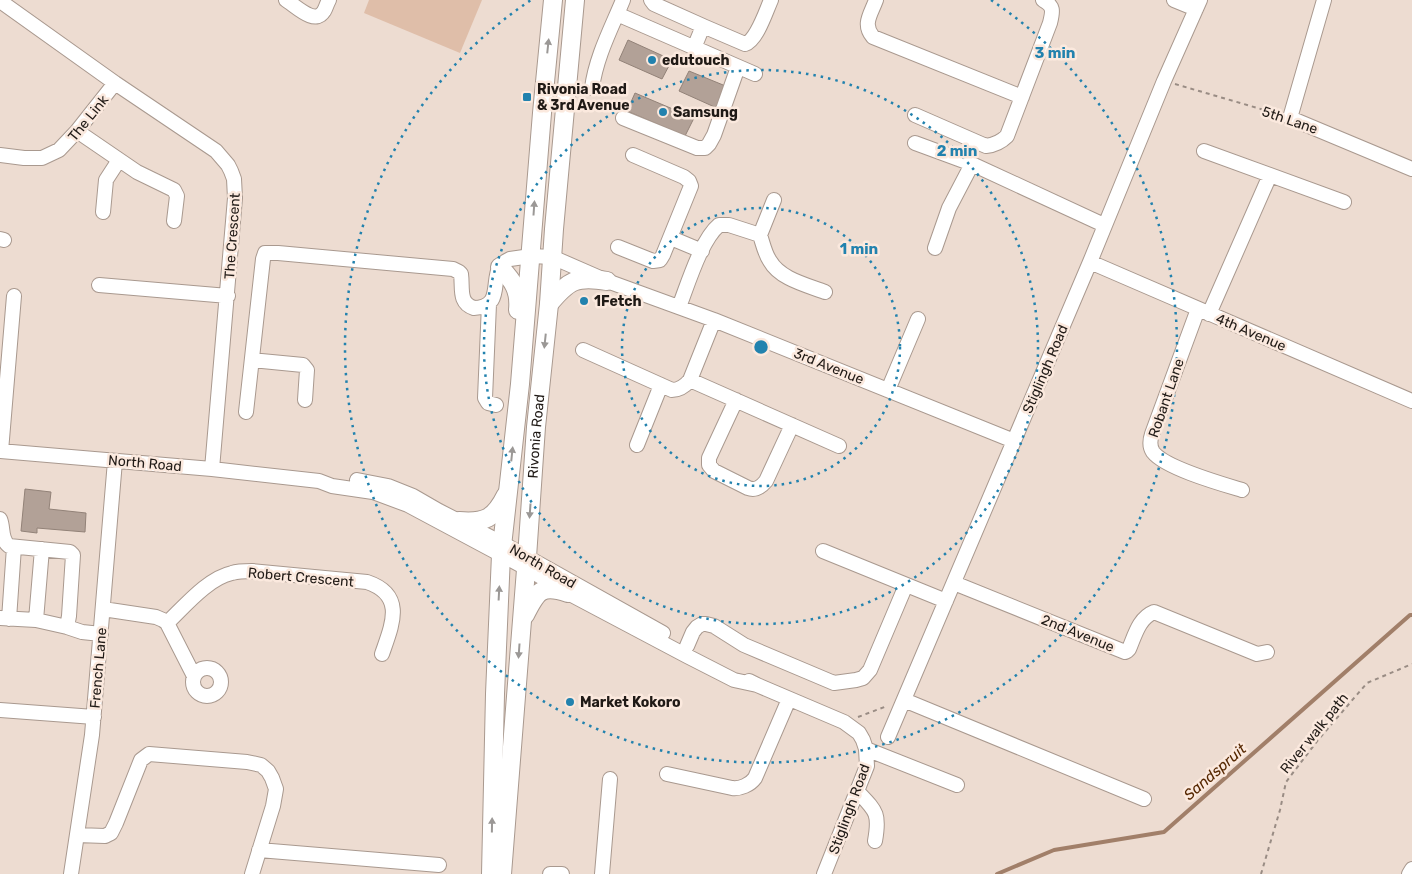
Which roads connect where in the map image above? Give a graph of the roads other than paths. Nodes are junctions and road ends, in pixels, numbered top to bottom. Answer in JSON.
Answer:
{"nodes":[{"id":1,"x":286,"y":0,"type":"edge"},
{"id":2,"x":329,"y":0,"type":"edge"},
{"id":3,"x":553,"y":0,"type":"edge"},
{"id":4,"x":575,"y":0,"type":"edge"},
{"id":5,"x":623,"y":0,"type":"edge"},
{"id":6,"x":651,"y":0,"type":"edge"},
{"id":7,"x":771,"y":0,"type":"edge"},
{"id":8,"x":876,"y":0,"type":"edge"},
{"id":9,"x":1043,"y":0,"type":"edge"},
{"id":10,"x":1174,"y":0,"type":"edge"},
{"id":11,"x":1324,"y":0,"type":"edge"},
{"id":12,"x":0,"y":1,"type":"edge"},
{"id":13,"x":1198,"y":5,"type":"edge"},
{"id":14,"x":617,"y":14,"type":"junction"},
{"id":15,"x":703,"y":26,"type":"junction"},
{"id":16,"x":694,"y":48,"type":"junction"},
{"id":17,"x":738,"y":67,"type":"junction"},
{"id":18,"x":755,"y":74,"type":"dead end"},
{"id":19,"x":115,"y":83,"type":"junction"},
{"id":20,"x":592,"y":88,"type":"dead end"},
{"id":21,"x":1022,"y":96,"type":"junction"},
{"id":22,"x":915,"y":115,"type":"dead end"},
{"id":23,"x":623,"y":118,"type":"dead end"},
{"id":24,"x":78,"y":131,"type":"junction"},
{"id":25,"x":915,"y":143,"type":"dead end"},
{"id":26,"x":1204,"y":151,"type":"dead end"},
{"id":27,"x":633,"y":155,"type":"dead end"},
{"id":28,"x":0,"y":156,"type":"edge"},
{"id":29,"x":118,"y":160,"type":"junction"},
{"id":30,"x":972,"y":164,"type":"junction"},
{"id":31,"x":1412,"y":169,"type":"edge"},
{"id":32,"x":1270,"y":175,"type":"junction"},
{"id":33,"x":774,"y":200,"type":"dead end"},
{"id":34,"x":1344,"y":202,"type":"dead end"},
{"id":35,"x":103,"y":212,"type":"dead end"},
{"id":36,"x":174,"y":221,"type":"dead end"},
{"id":37,"x":1104,"y":225,"type":"junction"},
{"id":38,"x":760,"y":235,"type":"junction"},
{"id":39,"x":670,"y":238,"type":"junction"},
{"id":40,"x":618,"y":248,"type":"dead end"},
{"id":41,"x":935,"y":248,"type":"dead end"},
{"id":42,"x":702,"y":251,"type":"junction"},
{"id":43,"x":530,"y":256,"type":"junction"},
{"id":44,"x":552,"y":257,"type":"junction"},
{"id":45,"x":1090,"y":262,"type":"junction"},
{"id":46,"x":500,"y":267,"type":"junction"},
{"id":47,"x":608,"y":281,"type":"junction"},
{"id":48,"x":100,"y":285,"type":"dead end"},
{"id":49,"x":824,"y":292,"type":"dead end"},
{"id":50,"x":14,"y":296,"type":"dead end"},
{"id":51,"x":228,"y":296,"type":"junction"},
{"id":52,"x":489,"y":304,"type":"junction"},
{"id":53,"x":549,"y":304,"type":"junction"},
{"id":54,"x":679,"y":306,"type":"junction"},
{"id":55,"x":1203,"y":311,"type":"junction"},
{"id":56,"x":918,"y":319,"type":"dead end"},
{"id":57,"x":714,"y":320,"type":"junction"},
{"id":58,"x":582,"y":350,"type":"dead end"},
{"id":59,"x":252,"y":360,"type":"junction"},
{"id":60,"x":690,"y":380,"type":"junction"},
{"id":61,"x":520,"y":384,"type":"junction"},
{"id":62,"x":661,"y":385,"type":"junction"},
{"id":63,"x":888,"y":390,"type":"junction"},
{"id":64,"x":305,"y":400,"type":"dead end"},
{"id":65,"x":736,"y":400,"type":"junction"},
{"id":66,"x":1412,"y":401,"type":"edge"},
{"id":67,"x":496,"y":405,"type":"dead end"},
{"id":68,"x":246,"y":412,"type":"dead end"},
{"id":69,"x":792,"y":425,"type":"junction"},
{"id":70,"x":1014,"y":442,"type":"junction"},
{"id":71,"x":637,"y":445,"type":"dead end"},
{"id":72,"x":839,"y":446,"type":"dead end"},
{"id":73,"x":0,"y":451,"type":"edge"},
{"id":74,"x":114,"y":461,"type":"junction"},
{"id":75,"x":212,"y":469,"type":"junction"},
{"id":76,"x":319,"y":481,"type":"junction"},
{"id":77,"x":1242,"y":490,"type":"dead end"},
{"id":78,"x":508,"y":492,"type":"junction"},
{"id":79,"x":0,"y":518,"type":"edge"},
{"id":80,"x":459,"y":521,"type":"junction"},
{"id":81,"x":14,"y":547,"type":"junction"},
{"id":82,"x":42,"y":549,"type":"junction"},
{"id":83,"x":502,"y":549,"type":"junction"},
{"id":84,"x":823,"y":551,"type":"dead end"},
{"id":85,"x":527,"y":562,"type":"junction"},
{"id":86,"x":954,"y":583,"type":"junction"},
{"id":87,"x":906,"y":585,"type":"junction"},
{"id":88,"x":568,"y":593,"type":"junction"},
{"id":89,"x":946,"y":601,"type":"junction"},
{"id":90,"x":103,"y":609,"type":"junction"},
{"id":91,"x":4,"y":618,"type":"edge"},
{"id":92,"x":36,"y":620,"type":"junction"},
{"id":93,"x":521,"y":623,"type":"junction"},
{"id":94,"x":167,"y":624,"type":"junction"},
{"id":95,"x":67,"y":627,"type":"junction"},
{"id":96,"x":101,"y":634,"type":"junction"},
{"id":97,"x":687,"y":646,"type":"junction"},
{"id":98,"x":1267,"y":652,"type":"dead end"},
{"id":99,"x":382,"y":654,"type":"dead end"},
{"id":100,"x":194,"y":676,"type":"dead end"},
{"id":101,"x":757,"y":685,"type":"junction"},
{"id":102,"x":789,"y":699,"type":"junction"},
{"id":103,"x":904,"y":700,"type":"junction"},
{"id":104,"x":0,"y":710,"type":"edge"},
{"id":105,"x":94,"y":717,"type":"junction"},
{"id":106,"x":844,"y":722,"type":"joint"},
{"id":107,"x":888,"y":737,"type":"dead end"},
{"id":108,"x":866,"y":749,"type":"junction"},
{"id":109,"x":667,"y":774,"type":"dead end"},
{"id":110,"x":610,"y":779,"type":"dead end"},
{"id":111,"x":957,"y":785,"type":"dead end"},
{"id":112,"x":857,"y":791,"type":"junction"},
{"id":113,"x":1144,"y":798,"type":"dead end"},
{"id":114,"x":77,"y":835,"type":"junction"},
{"id":115,"x":875,"y":841,"type":"dead end"},
{"id":116,"x":259,"y":850,"type":"junction"},
{"id":117,"x":438,"y":865,"type":"dead end"},
{"id":118,"x":1412,"y":869,"type":"edge"},
{"id":119,"x":71,"y":874,"type":"edge"},
{"id":120,"x":252,"y":874,"type":"edge"},
{"id":121,"x":491,"y":874,"type":"edge"},
{"id":122,"x":502,"y":874,"type":"edge"},
{"id":123,"x":550,"y":874,"type":"edge"},
{"id":124,"x":562,"y":874,"type":"edge"},
{"id":125,"x":602,"y":874,"type":"edge"},
{"id":126,"x":824,"y":874,"type":"edge"},
{"id":127,"x":1409,"y":874,"type":"edge"}],
"edges":[{"from":1,"to":2,"type":"street"},
{"from":43,"to":3,"type":"main road","name":"Rivonia Road","one_way":true},
{"from":4,"to":44,"type":"main road","name":"Rivonia Road"},
{"from":5,"to":14,"type":"street"},
{"from":6,"to":15,"type":"street"},
{"from":7,"to":15,"type":"street"},
{"from":8,"to":21,"type":"street"},
{"from":9,"to":21,"type":"street"},
{"from":10,"to":13,"type":"street"},
{"from":11,"to":31,"type":"street","name":"5th Lane"},
{"from":12,"to":19,"type":"street","name":"The Crescent"},
{"from":13,"to":37,"type":"street","name":"Stiglingh Road"},
{"from":14,"to":16,"type":"street"},
{"from":14,"to":20,"type":"street"},
{"from":15,"to":16,"type":"street"},
{"from":16,"to":17,"type":"street"},
{"from":17,"to":18,"type":"street"},
{"from":17,"to":23,"type":"street"},
{"from":19,"to":24,"type":"street","name":"The Link"},
{"from":19,"to":51,"type":"street","name":"The Crescent"},
{"from":21,"to":22,"type":"street"},
{"from":24,"to":28,"type":"street","name":"The Link"},
{"from":24,"to":29,"type":"street"},
{"from":25,"to":30,"type":"street"},
{"from":26,"to":32,"type":"street"},
{"from":27,"to":39,"type":"street"},
{"from":29,"to":35,"type":"street"},
{"from":29,"to":36,"type":"street"},
{"from":30,"to":37,"type":"street"},
{"from":30,"to":41,"type":"street"},
{"from":32,"to":34,"type":"street"},
{"from":32,"to":55,"type":"street"},
{"from":33,"to":38,"type":"street"},
{"from":37,"to":45,"type":"street","name":"Stiglingh Road"},
{"from":38,"to":42,"type":"street"},
{"from":38,"to":49,"type":"street"},
{"from":39,"to":40,"type":"street"},
{"from":39,"to":42,"type":"street"},
{"from":42,"to":54,"type":"street"},
{"from":43,"to":44,"type":"street","name":"3rd Avenue"},
{"from":43,"to":46,"type":"street","name":"3rd Avenue"},
{"from":43,"to":61,"type":"main road","name":"Rivonia Road"},
{"from":44,"to":47,"type":"street","name":"3rd Avenue"},
{"from":44,"to":53,"type":"main road","name":"Rivonia Road"},
{"from":45,"to":55,"type":"street","name":"4th Avenue"},
{"from":45,"to":70,"type":"street","name":"Stiglingh Road"},
{"from":46,"to":52,"type":"street"},
{"from":46,"to":61,"type":"main road"},
{"from":47,"to":53,"type":"main road"},
{"from":47,"to":54,"type":"street","name":"3rd Avenue"},
{"from":48,"to":51,"type":"street"},
{"from":50,"to":73,"type":"street"},
{"from":51,"to":75,"type":"street","name":"The Crescent"},
{"from":52,"to":59,"type":"street"},
{"from":52,"to":67,"type":"street"},
{"from":53,"to":85,"type":"main road","name":"Rivonia Road","one_way":true},
{"from":54,"to":57,"type":"street","name":"3rd Avenue"},
{"from":55,"to":66,"type":"street","name":"4th Avenue"},
{"from":55,"to":77,"type":"street","name":"Robant Lane"},
{"from":56,"to":63,"type":"street"},
{"from":57,"to":60,"type":"street"},
{"from":57,"to":63,"type":"street","name":"3rd Avenue"},
{"from":58,"to":62,"type":"street"},
{"from":59,"to":64,"type":"street"},
{"from":59,"to":68,"type":"street"},
{"from":60,"to":62,"type":"street"},
{"from":60,"to":65,"type":"street"},
{"from":78,"to":61,"type":"main road","name":"Rivonia Road","one_way":true},
{"from":62,"to":71,"type":"street"},
{"from":63,"to":70,"type":"street","name":"3rd Avenue"},
{"from":65,"to":69,"type":"street"},
{"from":65,"to":69,"type":"street"},
{"from":69,"to":72,"type":"street"},
{"from":70,"to":86,"type":"street","name":"Stiglingh Road"},
{"from":73,"to":74,"type":"street","name":"North Road"},
{"from":74,"to":75,"type":"street","name":"North Road"},
{"from":74,"to":90,"type":"street","name":"French Lane"},
{"from":75,"to":76,"type":"street","name":"North Road"},
{"from":76,"to":80,"type":"street","name":"North Road"},
{"from":76,"to":83,"type":"street","name":"North Road"},
{"from":78,"to":80,"type":"main road"},
{"from":78,"to":83,"type":"main road","name":"Rivonia Road"},
{"from":79,"to":81,"type":"street"},
{"from":80,"to":83,"type":"street","name":"North Road"},
{"from":81,"to":82,"type":"street"},
{"from":81,"to":91,"type":"street"},
{"from":82,"to":92,"type":"street"},
{"from":82,"to":95,"type":"street"},
{"from":83,"to":85,"type":"street","name":"North Road"},
{"from":121,"to":83,"type":"main road","name":"Rivonia Road","one_way":true},
{"from":84,"to":87,"type":"street"},
{"from":85,"to":88,"type":"street","name":"North Road"},
{"from":85,"to":93,"type":"main road","name":"Rivonia Road"},
{"from":85,"to":97,"type":"street","name":"North Road"},
{"from":86,"to":89,"type":"street","name":"Stiglingh Road"},
{"from":86,"to":98,"type":"street","name":"2nd Avenue"},
{"from":87,"to":89,"type":"street"},
{"from":87,"to":97,"type":"street"},
{"from":88,"to":93,"type":"main road"},
{"from":88,"to":101,"type":"street","name":"North Road"},
{"from":89,"to":103,"type":"street","name":"Stiglingh Road"},
{"from":90,"to":94,"type":"street"},
{"from":90,"to":96,"type":"street","name":"French Lane"},
{"from":91,"to":92,"type":"street"},
{"from":92,"to":95,"type":"street"},
{"from":93,"to":122,"type":"main road","name":"Rivonia Road","one_way":true},
{"from":94,"to":99,"type":"street","name":"Robert Crescent"},
{"from":94,"to":100,"type":"street"},
{"from":95,"to":96,"type":"street"},
{"from":96,"to":105,"type":"street","name":"French Lane"},
{"from":97,"to":101,"type":"street","name":"North Road"},
{"from":101,"to":102,"type":"street","name":"North Road"},
{"from":102,"to":106,"type":"street","name":"North Road"},
{"from":102,"to":109,"type":"street"},
{"from":103,"to":107,"type":"street","name":"Stiglingh Road"},
{"from":103,"to":113,"type":"street"},
{"from":104,"to":105,"type":"street"},
{"from":105,"to":114,"type":"street","name":"French Lane"},
{"from":106,"to":108,"type":"street","name":"Stiglingh Road"},
{"from":108,"to":111,"type":"street"},
{"from":108,"to":112,"type":"street","name":"Stiglingh Road"},
{"from":110,"to":125,"type":"street"},
{"from":112,"to":115,"type":"street"},
{"from":112,"to":126,"type":"street","name":"Stiglingh Road"},
{"from":114,"to":116,"type":"street"},
{"from":114,"to":119,"type":"street","name":"French Lane"},
{"from":116,"to":117,"type":"street"},
{"from":116,"to":120,"type":"street"},
{"from":118,"to":127,"type":"street"},
{"from":123,"to":124,"type":"street"}]}
